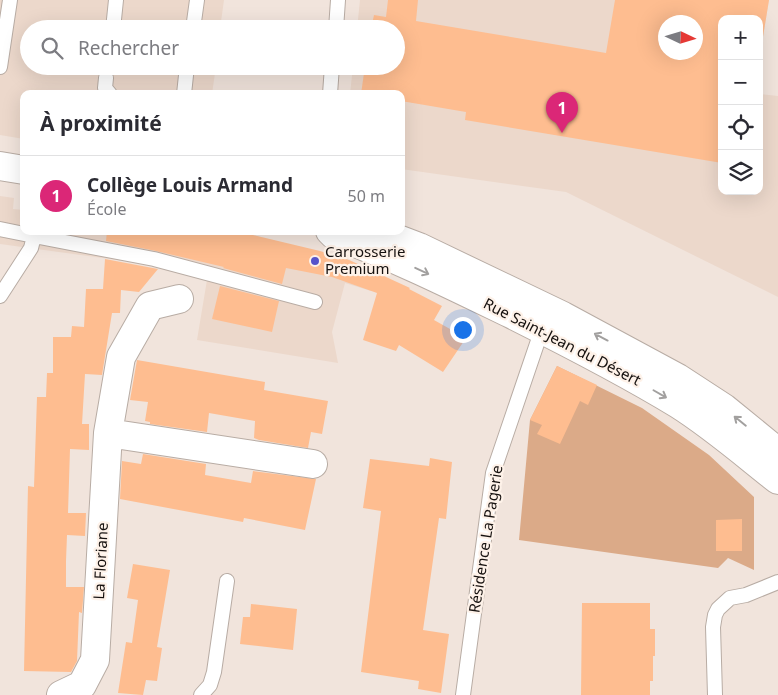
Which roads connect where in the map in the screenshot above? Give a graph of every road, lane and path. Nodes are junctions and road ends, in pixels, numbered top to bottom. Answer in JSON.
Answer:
{"nodes":[{"id":1,"x":10,"y":0,"type":"edge"},
{"id":2,"x":116,"y":0,"type":"edge"},
{"id":3,"x":197,"y":0,"type":"edge"},
{"id":4,"x":338,"y":0,"type":"edge"},
{"id":5,"x":113,"y":20,"type":"edge"},
{"id":6,"x":194,"y":20,"type":"edge"},
{"id":7,"x":337,"y":20,"type":"edge"},
{"id":8,"x":0,"y":68,"type":"edge"},
{"id":9,"x":186,"y":75,"type":"edge"},
{"id":10,"x":331,"y":75,"type":"edge"},
{"id":11,"x":106,"y":78,"type":"dead end"},
{"id":12,"x":107,"y":90,"type":"edge"},
{"id":13,"x":184,"y":90,"type":"edge"},
{"id":14,"x":330,"y":90,"type":"edge"},
{"id":15,"x":0,"y":166,"type":"edge"},
{"id":16,"x":20,"y":169,"type":"edge"},
{"id":17,"x":0,"y":229,"type":"edge"},
{"id":18,"x":20,"y":233,"type":"edge"},
{"id":19,"x":29,"y":235,"type":"edge"},
{"id":20,"x":334,"y":235,"type":"edge"},
{"id":21,"x":388,"y":235,"type":"edge"},
{"id":22,"x":34,"y":236,"type":"junction"},
{"id":23,"x":2,"y":291,"type":"edge"},
{"id":24,"x":179,"y":299,"type":"dead end"},
{"id":25,"x":315,"y":302,"type":"dead end"},
{"id":26,"x":542,"y":329,"type":"junction"},
{"id":27,"x":108,"y":434,"type":"junction"},
{"id":28,"x":778,"y":452,"type":"edge"},
{"id":29,"x":313,"y":464,"type":"dead end"},
{"id":30,"x":778,"y":480,"type":"edge"},
{"id":31,"x":227,"y":581,"type":"dead end"},
{"id":32,"x":778,"y":582,"type":"edge"},
{"id":33,"x":78,"y":692,"type":"edge"},
{"id":34,"x":201,"y":695,"type":"edge"},
{"id":35,"x":464,"y":695,"type":"edge"},
{"id":36,"x":715,"y":695,"type":"edge"}],
"edges":[{"from":1,"to":8,"type":"lane"},
{"from":2,"to":5,"type":"lane"},
{"from":3,"to":6,"type":"lane"},
{"from":4,"to":7,"type":"lane"},
{"from":9,"to":13,"type":"lane"},
{"from":10,"to":14,"type":"lane"},
{"from":11,"to":12,"type":"lane"},
{"from":15,"to":16,"type":"street"},
{"from":17,"to":18,"type":"lane"},
{"from":19,"to":22,"type":"lane"},
{"from":20,"to":26,"type":"street","name":"Rue Saint-Jean du Désert","one_way":true},
{"from":28,"to":21,"type":"street","name":"Rue Saint-Jean du Désert","one_way":true},
{"from":22,"to":23,"type":"lane"},
{"from":22,"to":25,"type":"lane"},
{"from":24,"to":27,"type":"street","name":"La Floriane"},
{"from":26,"to":30,"type":"street","name":"Rue Saint-Jean du Désert","one_way":true},
{"from":26,"to":35,"type":"lane","name":"Résidence La Pagerie"},
{"from":27,"to":29,"type":"street"},
{"from":27,"to":33,"type":"street","name":"La Floriane"},
{"from":31,"to":34,"type":"lane"},
{"from":32,"to":36,"type":"lane"}]}
